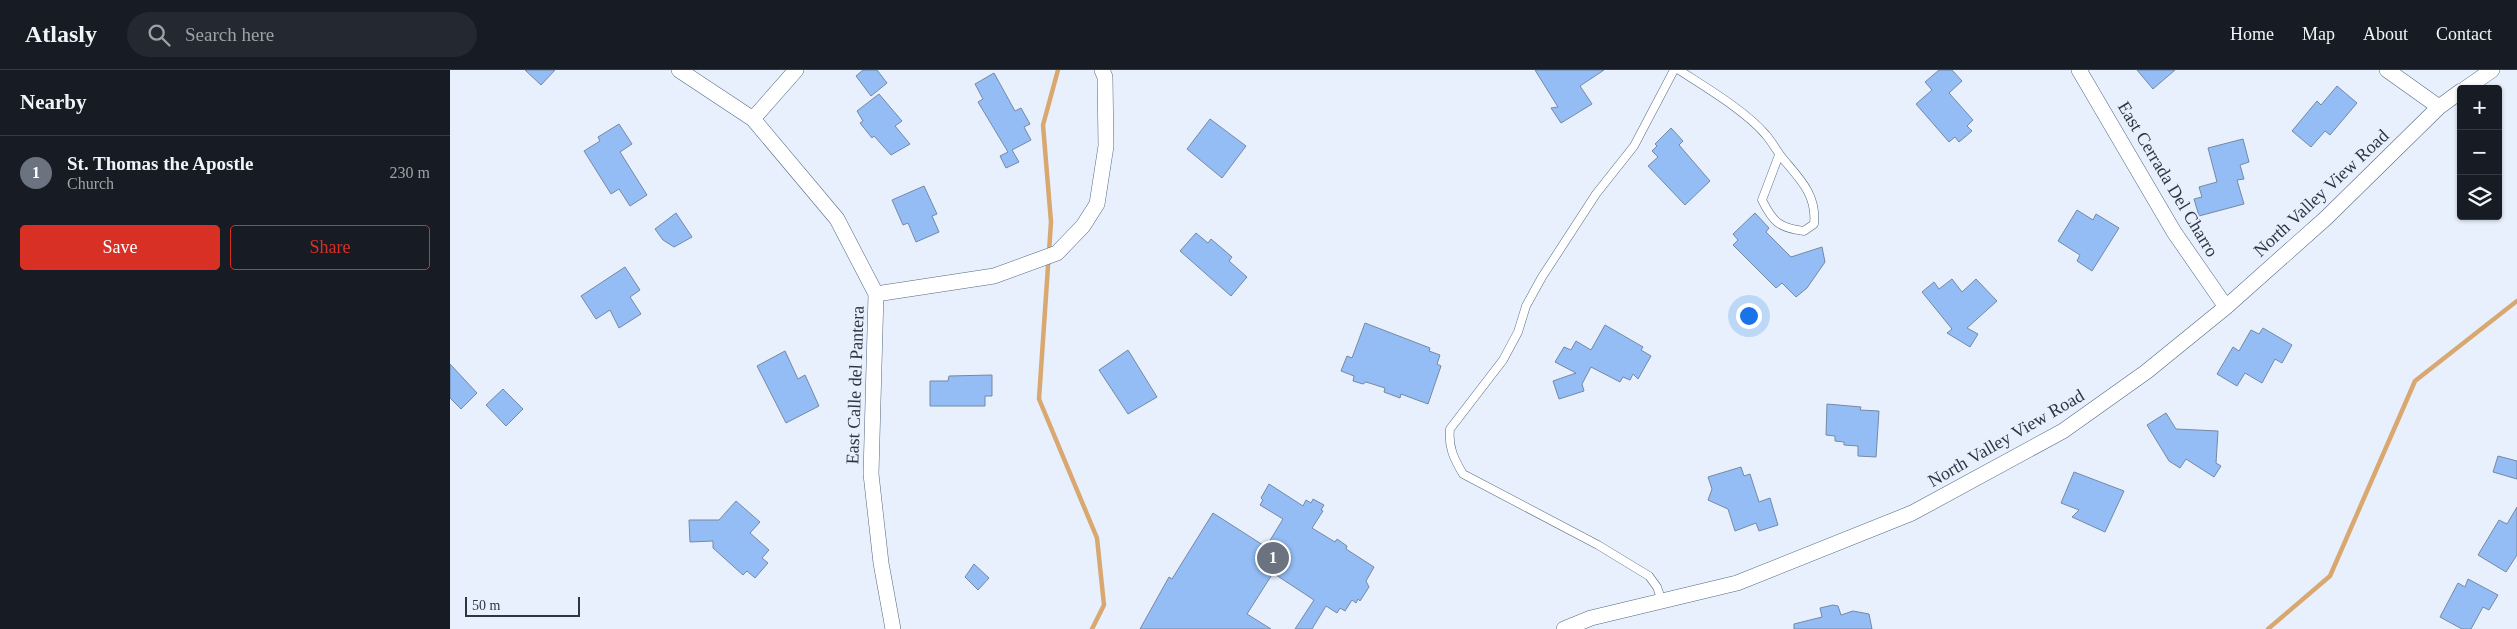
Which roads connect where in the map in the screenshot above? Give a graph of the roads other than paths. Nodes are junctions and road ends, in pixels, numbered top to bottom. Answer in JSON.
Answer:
{"nodes":[{"id":1,"x":678,"y":70,"type":"edge"},
{"id":2,"x":796,"y":70,"type":"edge"},
{"id":3,"x":1102,"y":70,"type":"edge"},
{"id":4,"x":1674,"y":70,"type":"edge"},
{"id":5,"x":1679,"y":70,"type":"edge"},
{"id":6,"x":2079,"y":70,"type":"edge"},
{"id":7,"x":2387,"y":70,"type":"edge"},
{"id":8,"x":2492,"y":70,"type":"edge"},
{"id":9,"x":2471,"y":85,"type":"edge"},
{"id":10,"x":2457,"y":95,"type":"edge"},
{"id":11,"x":2439,"y":106,"type":"junction"},
{"id":12,"x":753,"y":119,"type":"junction"},
{"id":13,"x":1780,"y":155,"type":"junction"},
{"id":14,"x":876,"y":294,"type":"junction"},
{"id":15,"x":2226,"y":307,"type":"junction"},
{"id":16,"x":1662,"y":601,"type":"junction"},
{"id":17,"x":893,"y":629,"type":"edge"},
{"id":18,"x":1564,"y":629,"type":"edge"}],
"edges":[{"from":1,"to":12,"type":"street","name":"East Calle del Pantera"},
{"from":2,"to":12,"type":"street"},
{"from":3,"to":14,"type":"street"},
{"from":4,"to":16,"type":"lane"},
{"from":5,"to":13,"type":"lane"},
{"from":6,"to":15,"type":"street","name":"East Cerrada Del Charro"},
{"from":7,"to":11,"type":"street"},
{"from":8,"to":9,"type":"street"},
{"from":10,"to":11,"type":"street","name":"North Valley View Road"},
{"from":11,"to":15,"type":"street","name":"North Valley View Road"},
{"from":12,"to":14,"type":"street","name":"East Calle del Pantera"},
{"from":13,"to":13,"type":"lane"},
{"from":14,"to":17,"type":"street","name":"East Calle del Pantera"},
{"from":15,"to":16,"type":"street","name":"North Valley View Road"},
{"from":16,"to":18,"type":"street","name":"North Valley View Road"}]}
